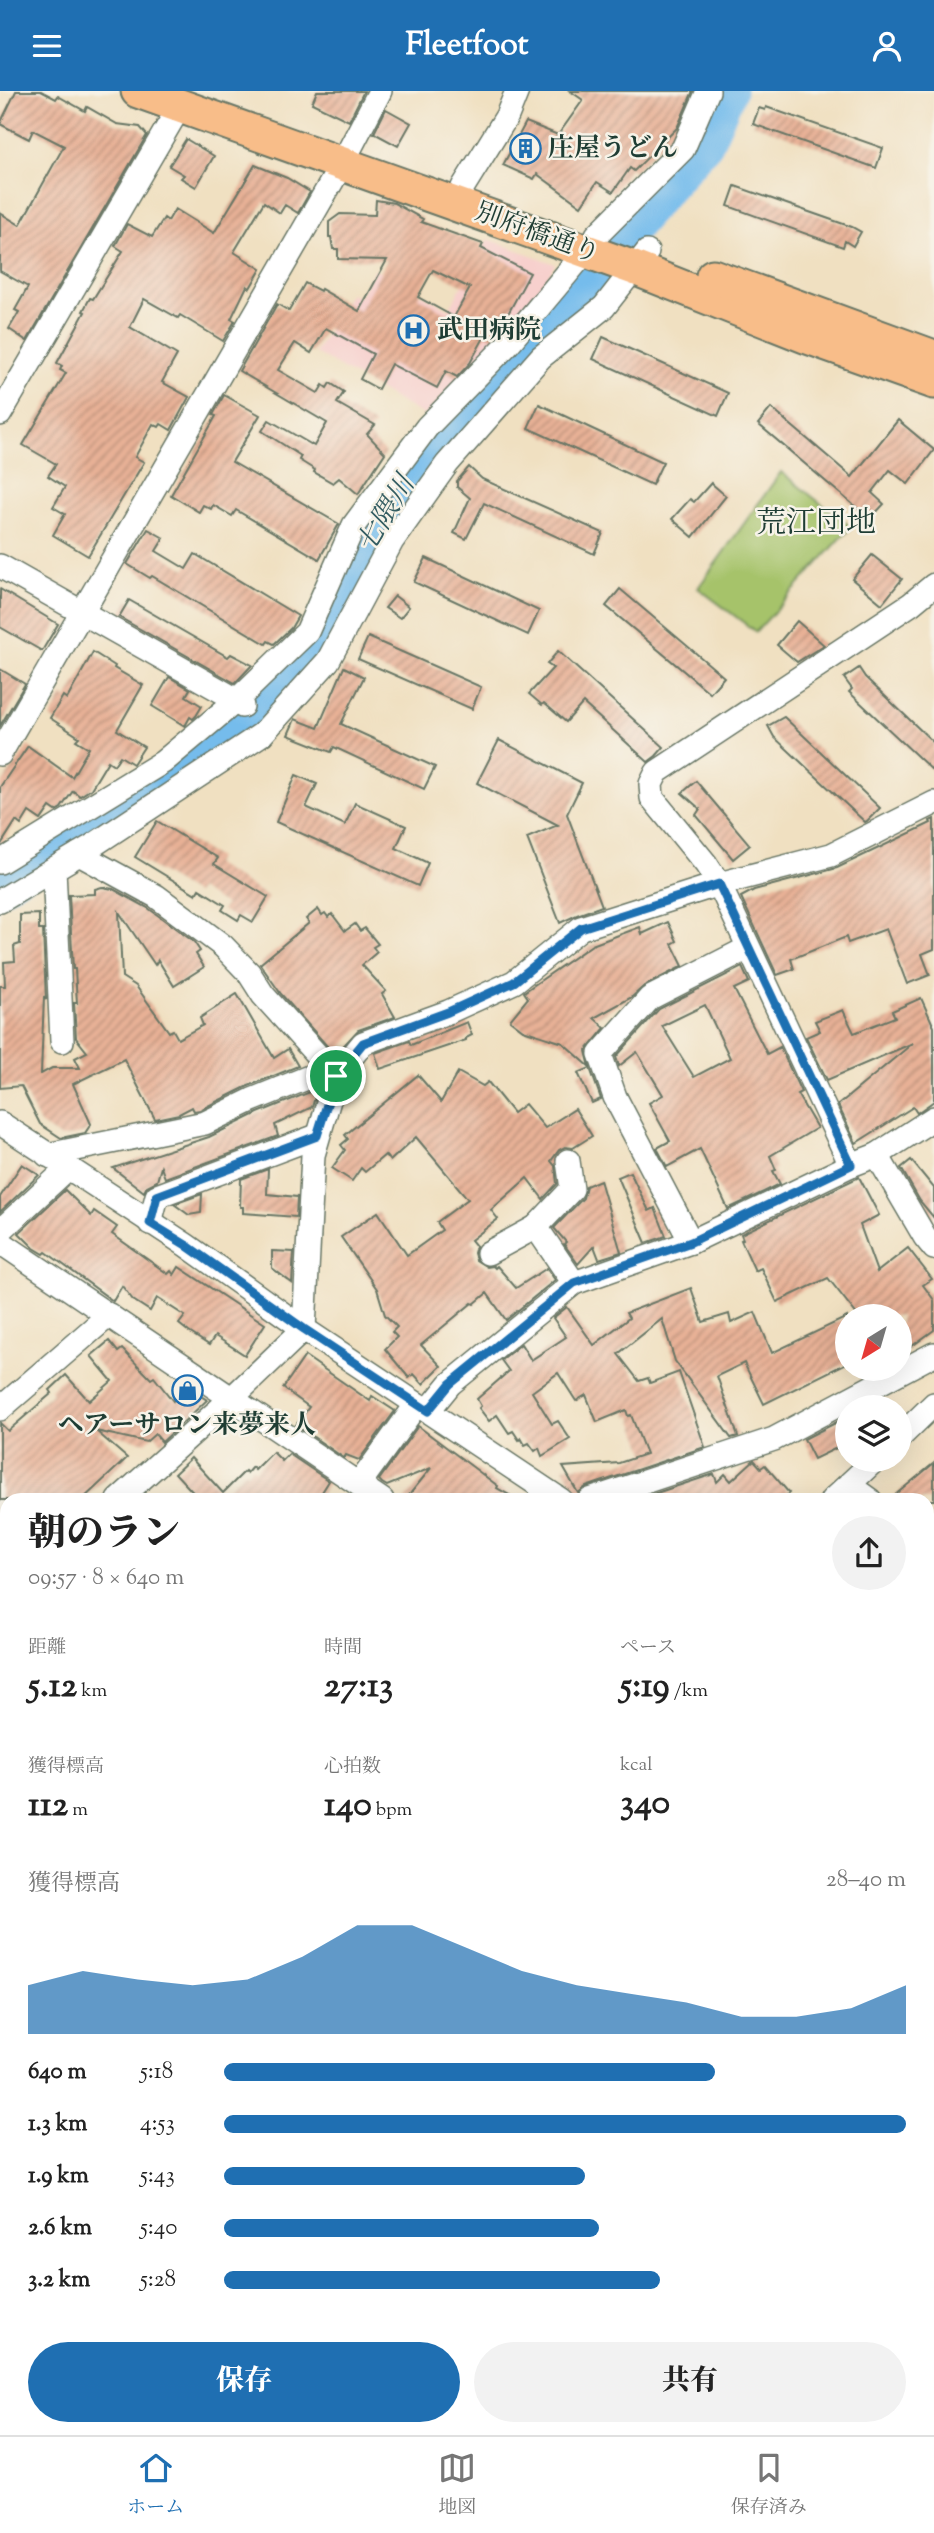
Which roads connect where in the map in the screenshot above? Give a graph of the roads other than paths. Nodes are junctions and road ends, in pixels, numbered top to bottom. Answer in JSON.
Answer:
{"nodes":[{"id":1,"x":138,"y":91,"type":"edge"},
{"id":2,"x":380,"y":91,"type":"edge"},
{"id":3,"x":517,"y":91,"type":"edge"},
{"id":4,"x":708,"y":91,"type":"edge"},
{"id":5,"x":190,"y":99,"type":"edge"},
{"id":6,"x":346,"y":156,"type":"junction"},
{"id":7,"x":463,"y":187,"type":"junction"},
{"id":8,"x":594,"y":244,"type":"junction"},
{"id":9,"x":636,"y":259,"type":"junction"},
{"id":10,"x":934,"y":357,"type":"edge"},
{"id":11,"x":934,"y":382,"type":"edge"},
{"id":12,"x":0,"y":414,"type":"edge"},
{"id":13,"x":0,"y":566,"type":"edge"},
{"id":14,"x":934,"y":585,"type":"edge"},
{"id":15,"x":81,"y":613,"type":"junction"},
{"id":16,"x":249,"y":716,"type":"junction"},
{"id":17,"x":0,"y":754,"type":"edge"},
{"id":18,"x":934,"y":803,"type":"edge"},
{"id":19,"x":84,"y":851,"type":"junction"},
{"id":20,"x":0,"y":862,"type":"edge"},
{"id":21,"x":54,"y":869,"type":"junction"},
{"id":22,"x":719,"y":884,"type":"junction"},
{"id":23,"x":0,"y":901,"type":"edge"},
{"id":24,"x":748,"y":948,"type":"junction"},
{"id":25,"x":62,"y":1041,"type":"dead end"},
{"id":26,"x":332,"y":1073,"type":"junction"},
{"id":27,"x":934,"y":1118,"type":"edge"},
{"id":28,"x":0,"y":1123,"type":"edge"},
{"id":29,"x":317,"y":1136,"type":"junction"},
{"id":30,"x":47,"y":1155,"type":"junction"},
{"id":31,"x":877,"y":1155,"type":"junction"},
{"id":32,"x":568,"y":1161,"type":"dead end"},
{"id":33,"x":851,"y":1165,"type":"junction"},
{"id":34,"x":67,"y":1169,"type":"junction"},
{"id":35,"x":150,"y":1223,"type":"junction"},
{"id":36,"x":536,"y":1227,"type":"junction"},
{"id":37,"x":0,"y":1231,"type":"edge"},
{"id":38,"x":0,"y":1242,"type":"edge"},
{"id":39,"x":691,"y":1242,"type":"junction"},
{"id":40,"x":934,"y":1248,"type":"edge"},
{"id":41,"x":488,"y":1254,"type":"dead end"},
{"id":42,"x":574,"y":1283,"type":"junction"},
{"id":43,"x":109,"y":1315,"type":"junction"},
{"id":44,"x":304,"y":1329,"type":"junction"},
{"id":45,"x":934,"y":1354,"type":"edge"},
{"id":46,"x":232,"y":1398,"type":"junction"},
{"id":47,"x":934,"y":1404,"type":"edge"},
{"id":48,"x":423,"y":1408,"type":"junction"},
{"id":49,"x":0,"y":1409,"type":"edge"},
{"id":50,"x":912,"y":1425,"type":"edge"},
{"id":51,"x":862,"y":1472,"type":"edge"},
{"id":52,"x":359,"y":1484,"type":"junction"},
{"id":53,"x":840,"y":1492,"type":"edge"},
{"id":54,"x":126,"y":1493,"type":"edge"},
{"id":55,"x":372,"y":1493,"type":"edge"},
{"id":56,"x":550,"y":1493,"type":"edge"},
{"id":57,"x":611,"y":1493,"type":"edge"}],
"edges":[{"from":1,"to":5,"type":"highway","name":"別府橋通り"},
{"from":2,"to":6,"type":"street"},
{"from":3,"to":7,"type":"street"},
{"from":4,"to":8,"type":"street"},
{"from":5,"to":6,"type":"highway","name":"別府橋通り"},
{"from":5,"to":12,"type":"street"},
{"from":6,"to":7,"type":"highway","name":"別府橋通り"},
{"from":6,"to":8,"type":"highway","name":"別府橋通り"},
{"from":6,"to":15,"type":"street"},
{"from":7,"to":8,"type":"highway","name":"別府橋通り"},
{"from":8,"to":9,"type":"highway","name":"別府橋通り"},
{"from":8,"to":16,"type":"street"},
{"from":9,"to":10,"type":"highway","name":"別府橋通り"},
{"from":9,"to":11,"type":"highway","name":"別府橋通り"},
{"from":9,"to":16,"type":"street"},
{"from":13,"to":15,"type":"street"},
{"from":14,"to":22,"type":"street"},
{"from":15,"to":16,"type":"street"},
{"from":15,"to":17,"type":"street"},
{"from":16,"to":19,"type":"street"},
{"from":16,"to":20,"type":"street"},
{"from":18,"to":22,"type":"street"},
{"from":19,"to":21,"type":"street"},
{"from":19,"to":26,"type":"street"},
{"from":21,"to":23,"type":"street"},
{"from":21,"to":25,"type":"street"},
{"from":22,"to":24,"type":"street"},
{"from":22,"to":26,"type":"street"},
{"from":24,"to":33,"type":"street"},
{"from":24,"to":39,"type":"street"},
{"from":26,"to":29,"type":"street"},
{"from":26,"to":30,"type":"street"},
{"from":27,"to":31,"type":"street"},
{"from":28,"to":30,"type":"street"},
{"from":29,"to":35,"type":"street"},
{"from":29,"to":44,"type":"street"},
{"from":30,"to":34,"type":"street"},
{"from":31,"to":33,"type":"street"},
{"from":31,"to":40,"type":"street"},
{"from":32,"to":36,"type":"street"},
{"from":33,"to":39,"type":"street"},
{"from":34,"to":35,"type":"street"},
{"from":34,"to":37,"type":"street"},
{"from":35,"to":44,"type":"street"},
{"from":36,"to":41,"type":"street"},
{"from":36,"to":42,"type":"street"},
{"from":38,"to":43,"type":"street"},
{"from":39,"to":42,"type":"street"},
{"from":42,"to":48,"type":"street"},
{"from":43,"to":46,"type":"street"},
{"from":43,"to":49,"type":"street"},
{"from":44,"to":46,"type":"street"},
{"from":44,"to":48,"type":"street"},
{"from":45,"to":57,"type":"street"},
{"from":46,"to":52,"type":"street"},
{"from":46,"to":54,"type":"street"},
{"from":47,"to":50,"type":"street"},
{"from":48,"to":52,"type":"street"},
{"from":48,"to":56,"type":"street"},
{"from":51,"to":53,"type":"street"},
{"from":52,"to":55,"type":"street"}]}
